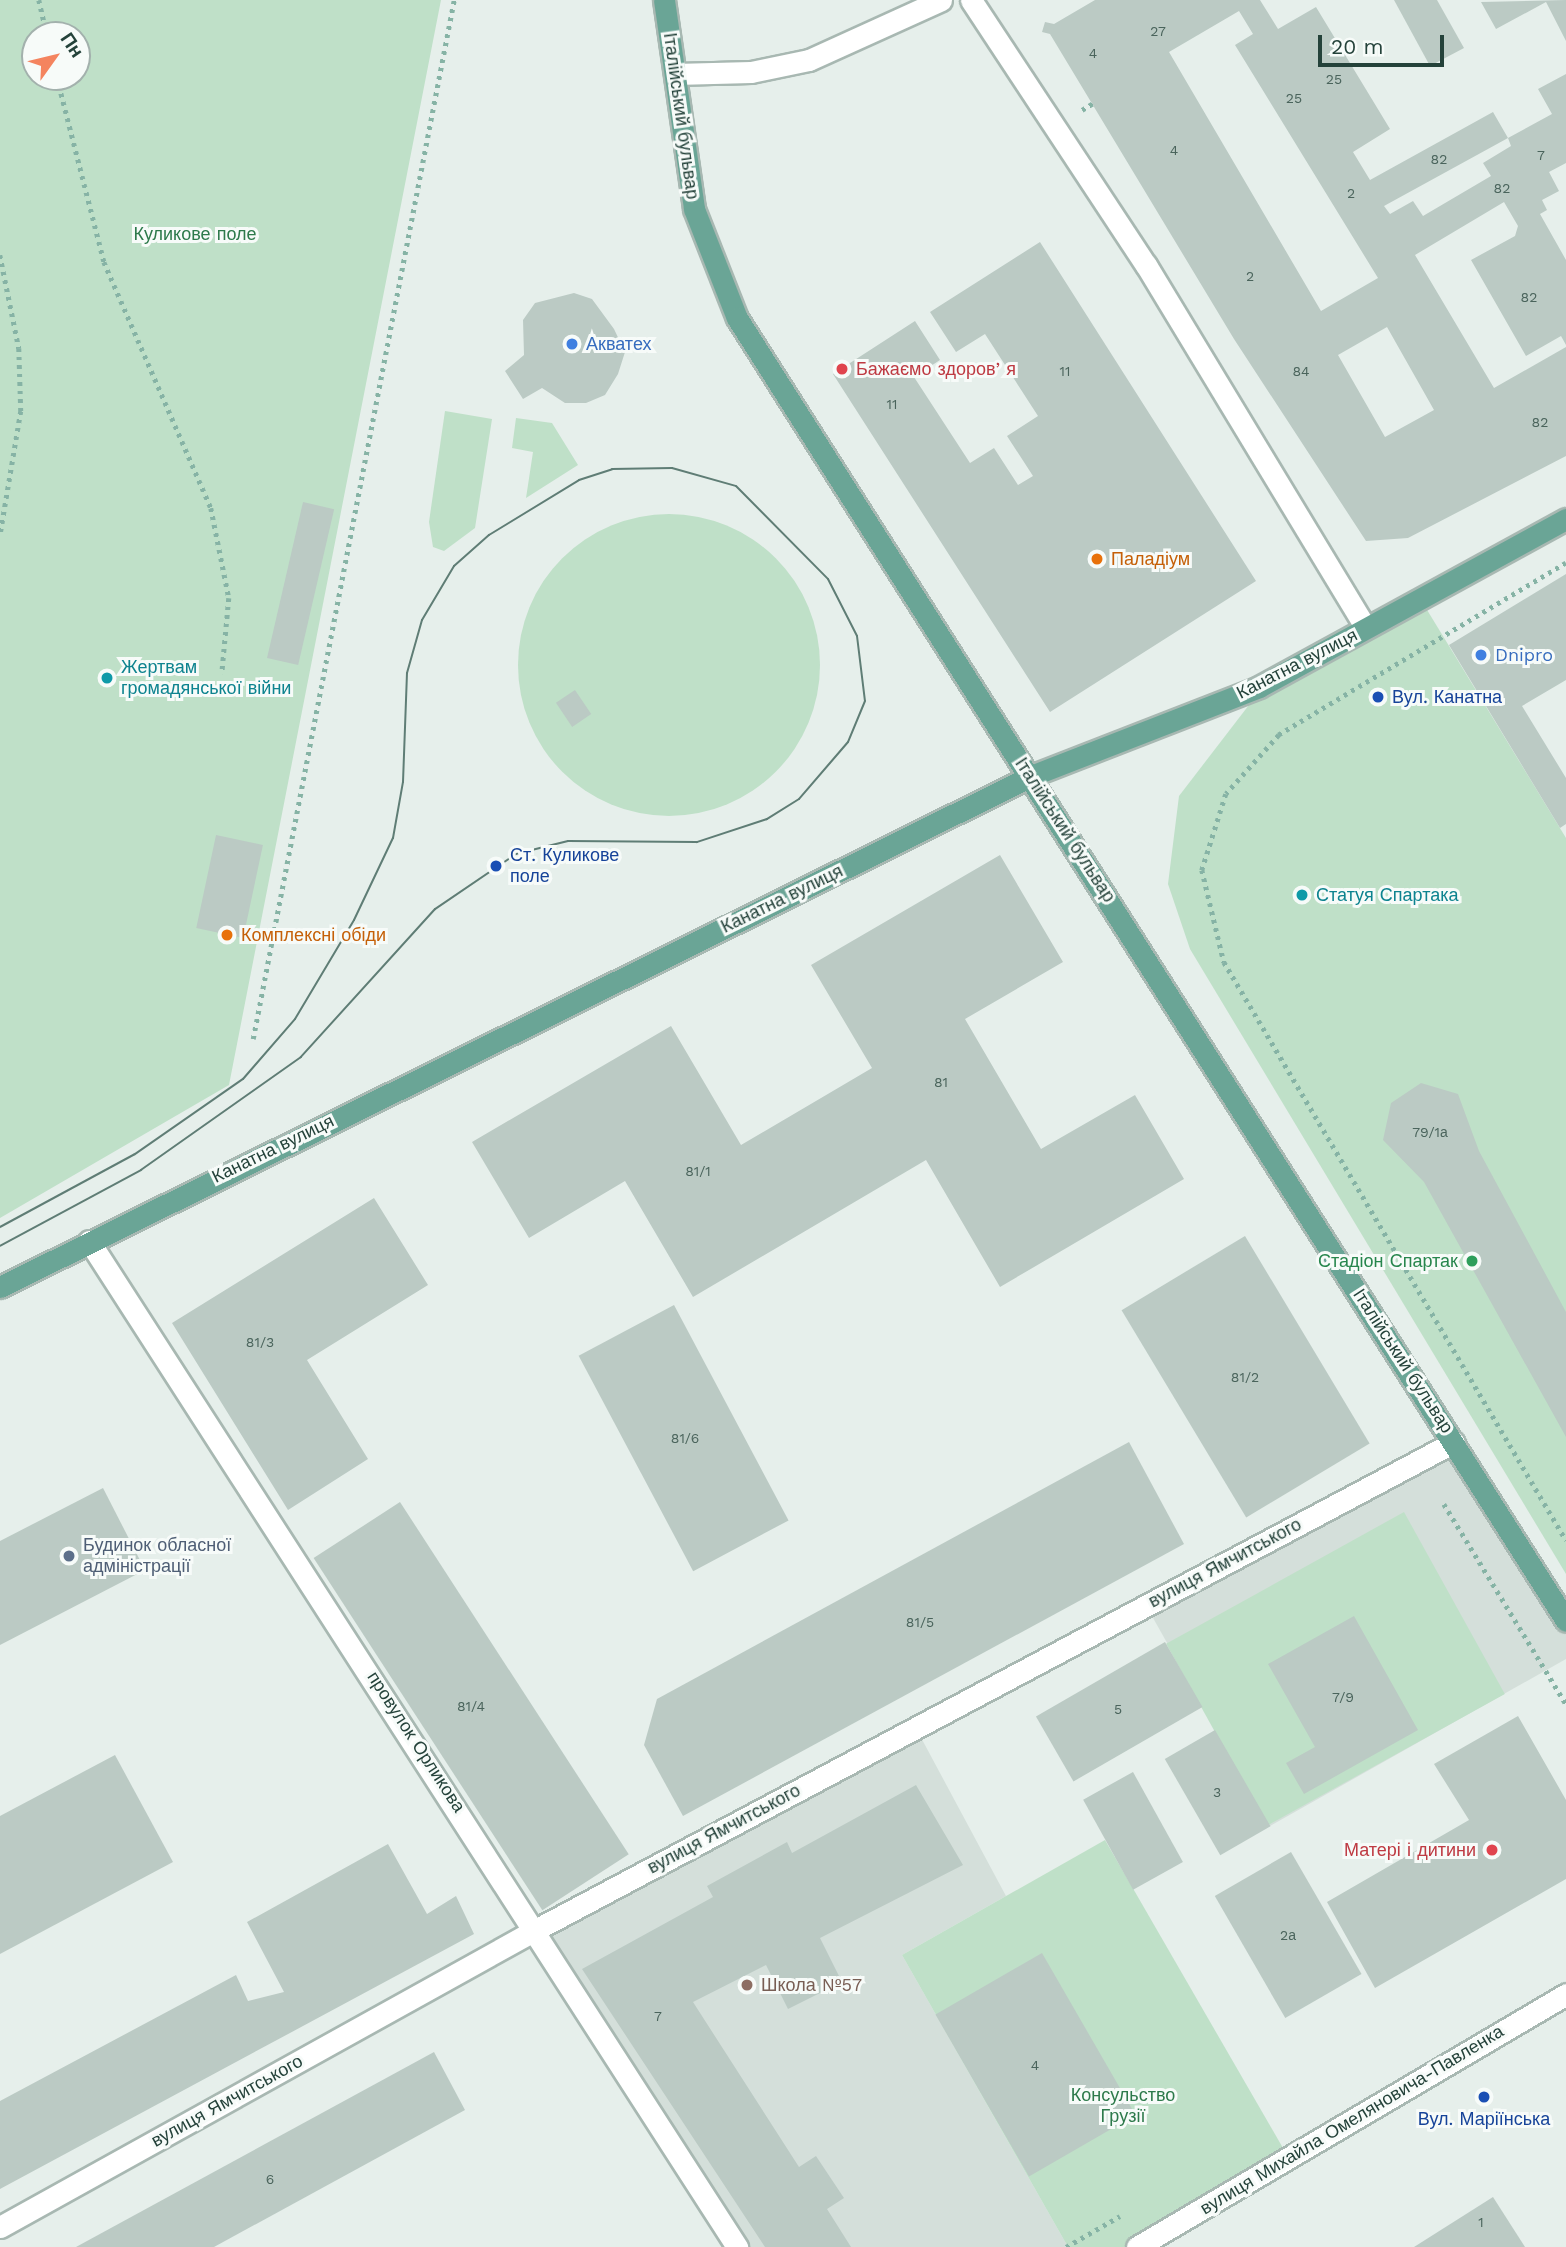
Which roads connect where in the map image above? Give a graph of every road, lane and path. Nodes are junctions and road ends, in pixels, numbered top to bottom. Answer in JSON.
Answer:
{"nodes":[{"id":1,"x":39,"y":0,"type":"edge"},
{"id":2,"x":454,"y":0,"type":"edge"},
{"id":3,"x":664,"y":0,"type":"edge"},
{"id":4,"x":941,"y":0,"type":"edge"},
{"id":5,"x":971,"y":0,"type":"edge"},
{"id":6,"x":44,"y":21,"type":"edge"},
{"id":7,"x":675,"y":74,"type":"junction"},
{"id":8,"x":61,"y":91,"type":"edge"},
{"id":9,"x":1093,"y":103,"type":"dead end"},
{"id":10,"x":1078,"y":112,"type":"dead end"},
{"id":11,"x":0,"y":255,"type":"edge"},
{"id":12,"x":1566,"y":519,"type":"edge"},
{"id":13,"x":0,"y":536,"type":"edge"},
{"id":14,"x":1566,"y":563,"type":"edge"},
{"id":15,"x":1366,"y":628,"type":"junction"},
{"id":16,"x":222,"y":674,"type":"dead end"},
{"id":17,"x":1031,"y":776,"type":"junction"},
{"id":18,"x":253,"y":1040,"type":"dead end"},
{"id":19,"x":89,"y":1241,"type":"junction"},
{"id":20,"x":0,"y":1287,"type":"edge"},
{"id":21,"x":1454,"y":1442,"type":"junction"},
{"id":22,"x":1444,"y":1504,"type":"dead end"},
{"id":23,"x":1566,"y":1540,"type":"edge"},
{"id":24,"x":1566,"y":1620,"type":"edge"},
{"id":25,"x":1566,"y":1704,"type":"edge"},
{"id":26,"x":537,"y":1929,"type":"junction"},
{"id":27,"x":1566,"y":1994,"type":"edge"},
{"id":28,"x":0,"y":2227,"type":"edge"},
{"id":29,"x":737,"y":2247,"type":"edge"},
{"id":30,"x":1137,"y":2247,"type":"edge"}],
"edges":[{"from":1,"to":6,"type":"path"},
{"from":2,"to":18,"type":"path"},
{"from":3,"to":7,"type":"main road","name":"Італійський бульвар"},
{"from":4,"to":7,"type":"street"},
{"from":5,"to":15,"type":"street"},
{"from":7,"to":17,"type":"main road","name":"Італійський бульвар"},
{"from":8,"to":16,"type":"path"},
{"from":9,"to":10,"type":"path"},
{"from":11,"to":13,"type":"path"},
{"from":12,"to":15,"type":"main road","name":"Канатна вулиця"},
{"from":14,"to":23,"type":"path"},
{"from":15,"to":17,"type":"main road","name":"Канатна вулиця"},
{"from":17,"to":19,"type":"main road","name":"Канатна вулиця"},
{"from":17,"to":21,"type":"main road","name":"Італійський бульвар"},
{"from":19,"to":20,"type":"main road","name":"Канатна вулиця"},
{"from":19,"to":26,"type":"street","name":"провулок Орликова"},
{"from":21,"to":24,"type":"main road","name":"Італійський бульвар"},
{"from":21,"to":26,"type":"street","name":"вулиця Ямчитського"},
{"from":22,"to":25,"type":"path"},
{"from":26,"to":28,"type":"street","name":"вулиця Ямчитського"},
{"from":26,"to":29,"type":"street","name":"провулок Орликова"},
{"from":27,"to":30,"type":"street","name":"вулиця Михайла Омеляновича-Павленка"}]}
